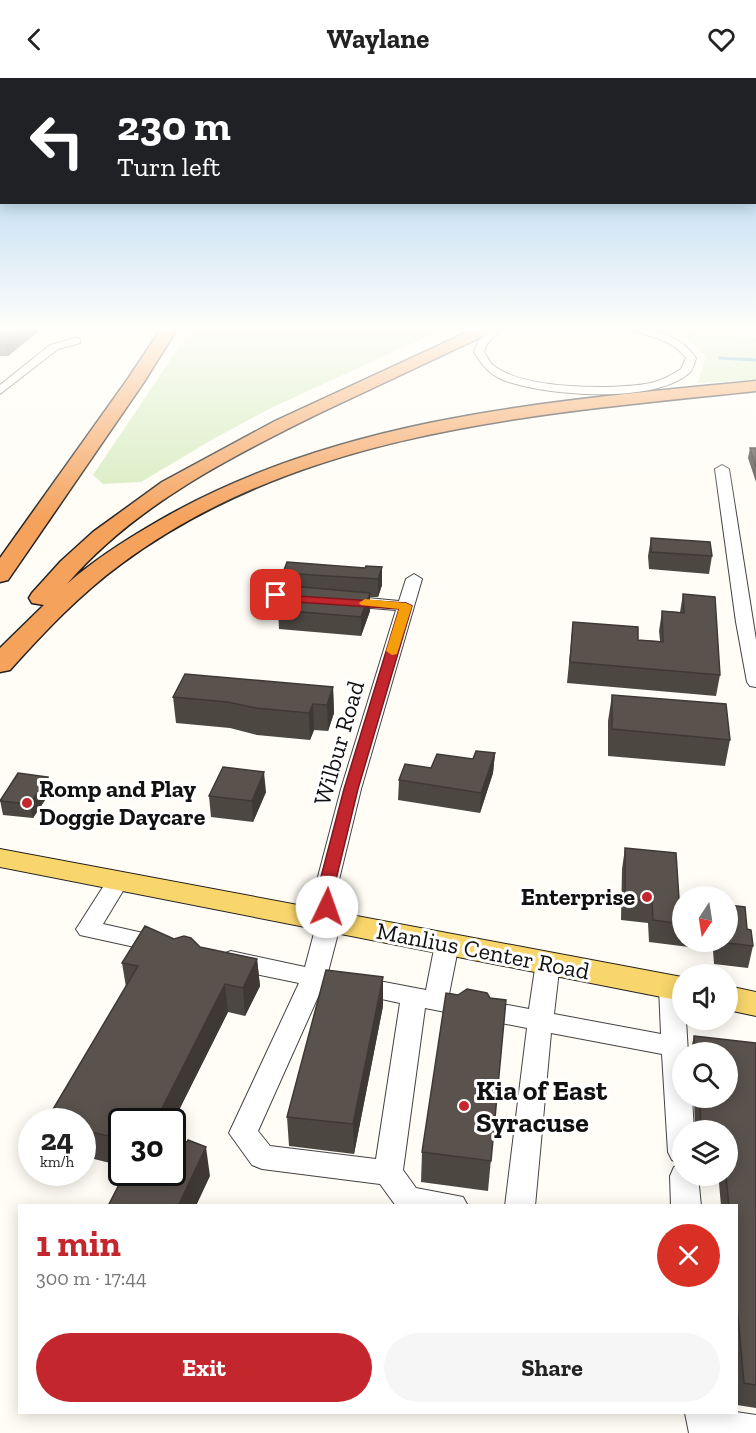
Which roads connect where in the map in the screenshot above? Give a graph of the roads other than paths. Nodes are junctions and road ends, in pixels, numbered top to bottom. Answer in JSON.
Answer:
{"nodes":[{"id":1,"x":128,"y":392,"type":"edge"},
{"id":2,"x":350,"y":392,"type":"edge"},
{"id":3,"x":695,"y":392,"type":"edge"},
{"id":4,"x":722,"y":469,"type":"dead end"},
{"id":5,"x":0,"y":575,"type":"edge"},
{"id":6,"x":414,"y":579,"type":"dead end"},
{"id":7,"x":268,"y":591,"type":"dead end"},
{"id":8,"x":406,"y":606,"type":"junction"},
{"id":9,"x":0,"y":650,"type":"edge"},
{"id":10,"x":0,"y":664,"type":"edge"},
{"id":11,"x":756,"y":682,"type":"edge"},
{"id":12,"x":0,"y":858,"type":"edge"},
{"id":13,"x":118,"y":881,"type":"junction"},
{"id":14,"x":329,"y":922,"type":"junction"},
{"id":15,"x":447,"y":944,"type":"junction"},
{"id":16,"x":178,"y":948,"type":"edge"},
{"id":17,"x":213,"y":956,"type":"edge"},
{"id":18,"x":548,"y":962,"type":"junction"},
{"id":19,"x":314,"y":978,"type":"junction"},
{"id":20,"x":672,"y":987,"type":"edge"},
{"id":21,"x":425,"y":998,"type":"junction"},
{"id":22,"x":738,"y":1000,"type":"edge"},
{"id":23,"x":756,"y":1004,"type":"edge"},
{"id":24,"x":540,"y":1021,"type":"junction"},
{"id":25,"x":672,"y":1045,"type":"edge"},
{"id":26,"x":388,"y":1173,"type":"junction"},
{"id":27,"x":685,"y":1186,"type":"edge"},
{"id":28,"x":407,"y":1203,"type":"edge"},
{"id":29,"x":422,"y":1204,"type":"edge"},
{"id":30,"x":520,"y":1204,"type":"edge"},
{"id":31,"x":686,"y":1204,"type":"edge"},
{"id":32,"x":702,"y":1414,"type":"edge"},
{"id":33,"x":756,"y":1432,"type":"edge"}],
"edges":[{"from":1,"to":5,"type":"highway"},
{"from":2,"to":9,"type":"highway"},
{"from":3,"to":10,"type":"highway"},
{"from":4,"to":11,"type":"street"},
{"from":6,"to":8,"type":"street","name":"Wilbur Road"},
{"from":7,"to":8,"type":"street"},
{"from":8,"to":14,"type":"street","name":"Wilbur Road"},
{"from":12,"to":13,"type":"main road","name":"Manlius Center Road"},
{"from":13,"to":14,"type":"main road","name":"Manlius Center Road"},
{"from":13,"to":16,"type":"street"},
{"from":14,"to":15,"type":"main road","name":"Manlius Center Road"},
{"from":14,"to":19,"type":"street"},
{"from":15,"to":18,"type":"main road","name":"Manlius Center Road"},
{"from":15,"to":21,"type":"street"},
{"from":17,"to":19,"type":"street"},
{"from":18,"to":20,"type":"main road","name":"Manlius Center Road"},
{"from":18,"to":24,"type":"street"},
{"from":19,"to":21,"type":"street"},
{"from":19,"to":26,"type":"street"},
{"from":21,"to":24,"type":"street"},
{"from":21,"to":26,"type":"street"},
{"from":22,"to":23,"type":"main road"},
{"from":24,"to":25,"type":"street"},
{"from":24,"to":30,"type":"street"},
{"from":26,"to":28,"type":"street"},
{"from":27,"to":31,"type":"street"},
{"from":28,"to":29,"type":"street"},
{"from":32,"to":33,"type":"street"}]}
